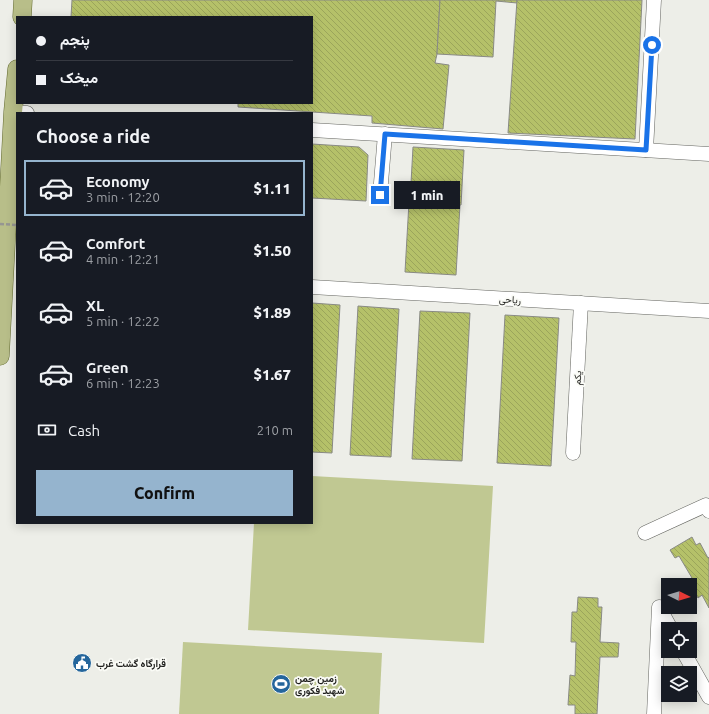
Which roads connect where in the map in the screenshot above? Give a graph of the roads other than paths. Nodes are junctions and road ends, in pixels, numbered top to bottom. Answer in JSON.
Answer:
{"nodes":[{"id":1,"x":23,"y":0,"type":"edge"},
{"id":2,"x":654,"y":0,"type":"edge"},
{"id":3,"x":22,"y":16,"type":"edge"},
{"id":4,"x":313,"y":130,"type":"edge"},
{"id":5,"x":385,"y":134,"type":"junction"},
{"id":6,"x":646,"y":150,"type":"junction"},
{"id":7,"x":709,"y":154,"type":"edge"},
{"id":8,"x":16,"y":182,"type":"edge"},
{"id":9,"x":380,"y":195,"type":"dead end"},
{"id":10,"x":11,"y":268,"type":"edge"},
{"id":11,"x":313,"y":287,"type":"edge"},
{"id":12,"x":581,"y":303,"type":"junction"},
{"id":13,"x":709,"y":310,"type":"edge"},
{"id":14,"x":0,"y":356,"type":"edge"},
{"id":15,"x":573,"y":453,"type":"dead end"},
{"id":16,"x":709,"y":511,"type":"edge"},
{"id":17,"x":645,"y":533,"type":"dead end"},
{"id":18,"x":667,"y":622,"type":"edge"},
{"id":19,"x":687,"y":658,"type":"edge"},
{"id":20,"x":709,"y":697,"type":"edge"},
{"id":21,"x":654,"y":714,"type":"edge"}],
"edges":[{"from":1,"to":3,"type":"main road"},
{"from":2,"to":6,"type":"street"},
{"from":4,"to":5,"type":"street"},
{"from":5,"to":6,"type":"street"},
{"from":5,"to":9,"type":"street"},
{"from":6,"to":7,"type":"street"},
{"from":8,"to":10,"type":"main road"},
{"from":10,"to":14,"type":"main road"},
{"from":11,"to":12,"type":"street","name":"ریاحی"},
{"from":12,"to":13,"type":"street","name":"ریاحی"},
{"from":12,"to":15,"type":"street","name":"یکم"},
{"from":16,"to":17,"type":"street"},
{"from":18,"to":21,"type":"street"},
{"from":19,"to":20,"type":"street"}]}
